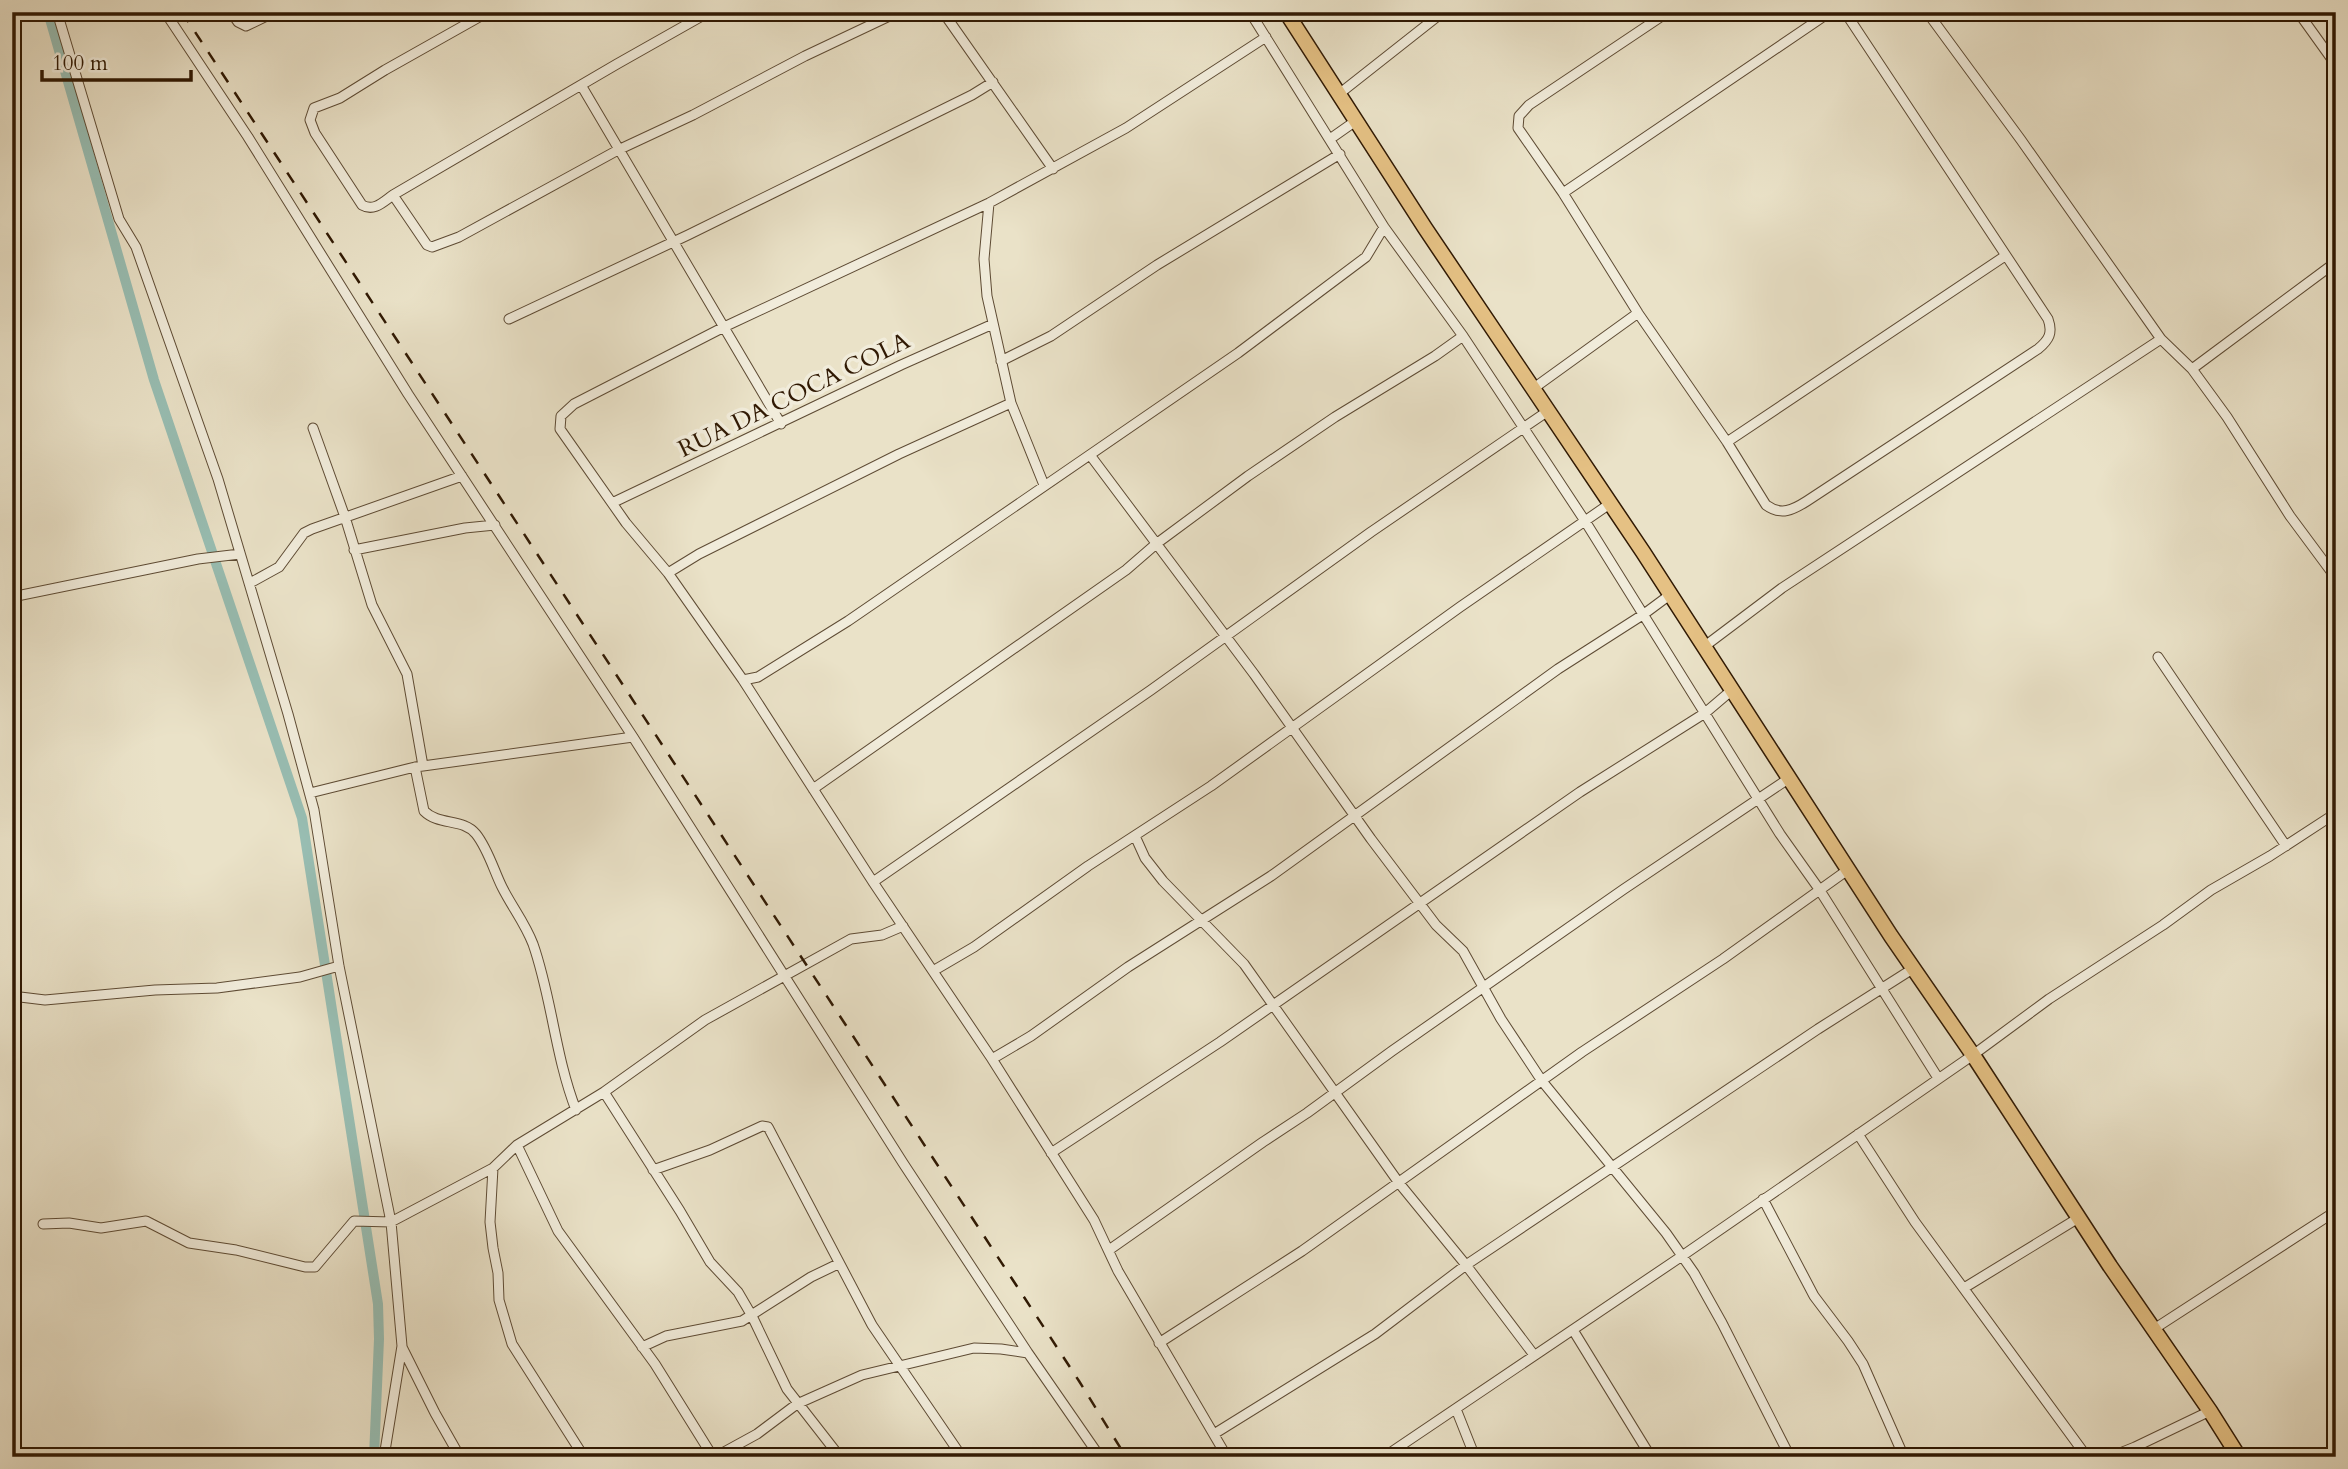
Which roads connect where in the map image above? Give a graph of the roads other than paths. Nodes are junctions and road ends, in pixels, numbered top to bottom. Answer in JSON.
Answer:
{"nodes":[{"id":1,"x":57,"y":12,"type":"edge"},
{"id":2,"x":165,"y":12,"type":"edge"},
{"id":3,"x":231,"y":12,"type":"edge"},
{"id":4,"x":275,"y":12,"type":"edge"},
{"id":5,"x":488,"y":12,"type":"edge"},
{"id":6,"x":709,"y":12,"type":"edge"},
{"id":7,"x":898,"y":12,"type":"edge"},
{"id":8,"x":943,"y":12,"type":"edge"},
{"id":9,"x":1250,"y":12,"type":"edge"},
{"id":10,"x":1286,"y":12,"type":"edge"},
{"id":11,"x":1443,"y":12,"type":"edge"},
{"id":12,"x":1668,"y":12,"type":"edge"},
{"id":13,"x":1830,"y":12,"type":"edge"},
{"id":14,"x":1845,"y":12,"type":"edge"},
{"id":15,"x":1927,"y":12,"type":"edge"},
{"id":16,"x":2298,"y":12,"type":"edge"},
{"id":17,"x":1266,"y":37,"type":"junction"},
{"id":18,"x":2336,"y":65,"type":"edge"},
{"id":19,"x":993,"y":82,"type":"junction"},
{"id":20,"x":580,"y":85,"type":"junction"},
{"id":21,"x":1339,"y":94,"type":"junction"},
{"id":22,"x":1357,"y":120,"type":"junction"},
{"id":23,"x":1330,"y":139,"type":"junction"},
{"id":24,"x":618,"y":150,"type":"junction"},
{"id":25,"x":1340,"y":154,"type":"junction"},
{"id":26,"x":1053,"y":169,"type":"junction"},
{"id":27,"x":1563,"y":193,"type":"junction"},
{"id":28,"x":393,"y":195,"type":"junction"},
{"id":29,"x":989,"y":203,"type":"junction"},
{"id":30,"x":1384,"y":227,"type":"junction"},
{"id":31,"x":672,"y":243,"type":"junction"},
{"id":32,"x":2005,"y":256,"type":"junction"},
{"id":33,"x":2336,"y":262,"type":"edge"},
{"id":34,"x":1638,"y":313,"type":"junction"},
{"id":35,"x":509,"y":319,"type":"dead end"},
{"id":36,"x":993,"y":324,"type":"junction"},
{"id":37,"x":724,"y":327,"type":"junction"},
{"id":38,"x":1463,"y":335,"type":"junction"},
{"id":39,"x":2161,"y":339,"type":"junction"},
{"id":40,"x":1001,"y":361,"type":"junction"},
{"id":41,"x":2192,"y":369,"type":"junction"},
{"id":42,"x":1534,"y":388,"type":"junction"},
{"id":43,"x":1011,"y":404,"type":"junction"},
{"id":44,"x":1549,"y":411,"type":"junction"},
{"id":45,"x":781,"y":424,"type":"junction"},
{"id":46,"x":1523,"y":426,"type":"junction"},
{"id":47,"x":313,"y":428,"type":"dead end"},
{"id":48,"x":1727,"y":442,"type":"junction"},
{"id":49,"x":1090,"y":455,"type":"junction"},
{"id":50,"x":462,"y":476,"type":"junction"},
{"id":51,"x":1044,"y":485,"type":"junction"},
{"id":52,"x":612,"y":503,"type":"junction"},
{"id":53,"x":1611,"y":503,"type":"junction"},
{"id":54,"x":345,"y":517,"type":"junction"},
{"id":55,"x":1585,"y":522,"type":"junction"},
{"id":56,"x":495,"y":525,"type":"junction"},
{"id":57,"x":1156,"y":544,"type":"junction"},
{"id":58,"x":354,"y":550,"type":"junction"},
{"id":59,"x":240,"y":554,"type":"junction"},
{"id":60,"x":668,"y":573,"type":"junction"},
{"id":61,"x":2336,"y":578,"type":"edge"},
{"id":62,"x":250,"y":583,"type":"junction"},
{"id":63,"x":1671,"y":594,"type":"junction"},
{"id":64,"x":12,"y":597,"type":"edge"},
{"id":65,"x":1644,"y":614,"type":"junction"},
{"id":66,"x":1226,"y":637,"type":"junction"},
{"id":67,"x":1705,"y":646,"type":"junction"},
{"id":68,"x":2158,"y":657,"type":"dead end"},
{"id":69,"x":743,"y":680,"type":"junction"},
{"id":70,"x":1732,"y":690,"type":"junction"},
{"id":71,"x":1706,"y":713,"type":"junction"},
{"id":72,"x":1292,"y":727,"type":"junction"},
{"id":73,"x":633,"y":737,"type":"junction"},
{"id":74,"x":419,"y":766,"type":"junction"},
{"id":75,"x":1788,"y":779,"type":"junction"},
{"id":76,"x":813,"y":789,"type":"junction"},
{"id":77,"x":310,"y":793,"type":"junction"},
{"id":78,"x":1760,"y":798,"type":"junction"},
{"id":79,"x":2336,"y":813,"type":"edge"},
{"id":80,"x":1355,"y":815,"type":"junction"},
{"id":81,"x":1135,"y":836,"type":"junction"},
{"id":82,"x":2286,"y":846,"type":"junction"},
{"id":83,"x":1849,"y":869,"type":"junction"},
{"id":84,"x":873,"y":882,"type":"junction"},
{"id":85,"x":1819,"y":889,"type":"junction"},
{"id":86,"x":1420,"y":903,"type":"junction"},
{"id":87,"x":1199,"y":921,"type":"junction"},
{"id":88,"x":903,"y":926,"type":"junction"},
{"id":89,"x":339,"y":966,"type":"junction"},
{"id":90,"x":1914,"y":968,"type":"junction"},
{"id":91,"x":933,"y":971,"type":"junction"},
{"id":92,"x":785,"y":977,"type":"junction"},
{"id":93,"x":1485,"y":987,"type":"junction"},
{"id":94,"x":1882,"y":988,"type":"junction"},
{"id":95,"x":12,"y":996,"type":"edge"},
{"id":96,"x":1272,"y":1005,"type":"junction"},
{"id":97,"x":1973,"y":1055,"type":"junction"},
{"id":98,"x":992,"y":1059,"type":"junction"},
{"id":99,"x":1938,"y":1078,"type":"junction"},
{"id":100,"x":1542,"y":1081,"type":"junction"},
{"id":101,"x":604,"y":1092,"type":"junction"},
{"id":102,"x":1334,"y":1094,"type":"junction"},
{"id":103,"x":576,"y":1110,"type":"junction"},
{"id":104,"x":1858,"y":1133,"type":"junction"},
{"id":105,"x":517,"y":1145,"type":"junction"},
{"id":106,"x":1051,"y":1153,"type":"junction"},
{"id":107,"x":1614,"y":1167,"type":"junction"},
{"id":108,"x":493,"y":1168,"type":"junction"},
{"id":109,"x":653,"y":1170,"type":"junction"},
{"id":110,"x":1399,"y":1183,"type":"junction"},
{"id":111,"x":1763,"y":1199,"type":"junction"},
{"id":112,"x":2336,"y":1211,"type":"edge"},
{"id":113,"x":2080,"y":1217,"type":"junction"},
{"id":114,"x":391,"y":1222,"type":"junction"},
{"id":115,"x":43,"y":1224,"type":"dead end"},
{"id":116,"x":1109,"y":1250,"type":"junction"},
{"id":117,"x":1682,"y":1256,"type":"junction"},
{"id":118,"x":838,"y":1264,"type":"junction"},
{"id":119,"x":1466,"y":1265,"type":"junction"},
{"id":120,"x":1964,"y":1288,"type":"junction"},
{"id":121,"x":752,"y":1316,"type":"junction"},
{"id":122,"x":2154,"y":1329,"type":"junction"},
{"id":123,"x":1573,"y":1330,"type":"junction"},
{"id":124,"x":1160,"y":1343,"type":"junction"},
{"id":125,"x":402,"y":1346,"type":"junction"},
{"id":126,"x":642,"y":1347,"type":"junction"},
{"id":127,"x":1028,"y":1353,"type":"junction"},
{"id":128,"x":1534,"y":1355,"type":"junction"},
{"id":129,"x":898,"y":1365,"type":"junction"},
{"id":130,"x":797,"y":1404,"type":"junction"},
{"id":131,"x":1456,"y":1409,"type":"junction"},
{"id":132,"x":2210,"y":1411,"type":"junction"},
{"id":133,"x":1214,"y":1434,"type":"junction"},
{"id":134,"x":384,"y":1457,"type":"edge"},
{"id":135,"x":460,"y":1457,"type":"edge"},
{"id":136,"x":584,"y":1457,"type":"edge"},
{"id":137,"x":714,"y":1457,"type":"edge"},
{"id":138,"x":840,"y":1457,"type":"edge"},
{"id":139,"x":962,"y":1457,"type":"edge"},
{"id":140,"x":1100,"y":1457,"type":"edge"},
{"id":141,"x":1227,"y":1457,"type":"edge"},
{"id":142,"x":1384,"y":1457,"type":"edge"},
{"id":143,"x":1475,"y":1457,"type":"edge"},
{"id":144,"x":1651,"y":1457,"type":"edge"},
{"id":145,"x":1790,"y":1457,"type":"edge"},
{"id":146,"x":1904,"y":1457,"type":"edge"},
{"id":147,"x":2087,"y":1457,"type":"edge"},
{"id":148,"x":2110,"y":1457,"type":"edge"},
{"id":149,"x":2239,"y":1457,"type":"edge"}],
"edges":[{"from":1,"to":59,"type":"street"},
{"from":2,"to":50,"type":"street"},
{"from":3,"to":4,"type":"street"},
{"from":5,"to":28,"type":"street"},
{"from":6,"to":20,"type":"street"},
{"from":7,"to":24,"type":"street"},
{"from":8,"to":19,"type":"street"},
{"from":9,"to":17,"type":"street"},
{"from":10,"to":21,"type":"main road"},
{"from":11,"to":21,"type":"street"},
{"from":12,"to":27,"type":"street"},
{"from":13,"to":27,"type":"street"},
{"from":14,"to":32,"type":"street"},
{"from":15,"to":39,"type":"street"},
{"from":16,"to":18,"type":"street"},
{"from":17,"to":23,"type":"street"},
{"from":17,"to":26,"type":"street"},
{"from":19,"to":26,"type":"street"},
{"from":19,"to":31,"type":"street"},
{"from":20,"to":24,"type":"street"},
{"from":20,"to":28,"type":"street"},
{"from":21,"to":22,"type":"main road"},
{"from":22,"to":23,"type":"street"},
{"from":22,"to":42,"type":"main road"},
{"from":23,"to":25,"type":"street"},
{"from":24,"to":28,"type":"street"},
{"from":24,"to":31,"type":"street"},
{"from":25,"to":30,"type":"street"},
{"from":25,"to":40,"type":"street"},
{"from":26,"to":29,"type":"street"},
{"from":27,"to":34,"type":"street"},
{"from":29,"to":36,"type":"street"},
{"from":29,"to":37,"type":"street"},
{"from":30,"to":38,"type":"street"},
{"from":30,"to":49,"type":"street"},
{"from":31,"to":35,"type":"street"},
{"from":31,"to":37,"type":"street"},
{"from":32,"to":48,"type":"street"},
{"from":32,"to":48,"type":"street"},
{"from":33,"to":41,"type":"street"},
{"from":34,"to":42,"type":"street"},
{"from":34,"to":48,"type":"street"},
{"from":36,"to":40,"type":"street"},
{"from":36,"to":45,"type":"street","name":"RUA DA COCA COLA"},
{"from":37,"to":45,"type":"street"},
{"from":37,"to":52,"type":"street"},
{"from":38,"to":46,"type":"street"},
{"from":38,"to":57,"type":"street"},
{"from":39,"to":41,"type":"street"},
{"from":39,"to":67,"type":"street"},
{"from":40,"to":43,"type":"street"},
{"from":41,"to":61,"type":"street"},
{"from":42,"to":44,"type":"main road"},
{"from":43,"to":51,"type":"street"},
{"from":43,"to":60,"type":"street"},
{"from":44,"to":46,"type":"street"},
{"from":44,"to":53,"type":"main road"},
{"from":45,"to":52,"type":"street","name":"RUA DA COCA COLA"},
{"from":46,"to":55,"type":"street"},
{"from":46,"to":66,"type":"street"},
{"from":47,"to":54,"type":"street"},
{"from":49,"to":51,"type":"street"},
{"from":49,"to":57,"type":"street"},
{"from":50,"to":54,"type":"street"},
{"from":50,"to":56,"type":"street"},
{"from":51,"to":69,"type":"street"},
{"from":52,"to":60,"type":"street"},
{"from":53,"to":55,"type":"street"},
{"from":53,"to":63,"type":"main road"},
{"from":54,"to":58,"type":"street"},
{"from":54,"to":62,"type":"street"},
{"from":55,"to":65,"type":"street"},
{"from":55,"to":72,"type":"street"},
{"from":56,"to":58,"type":"street"},
{"from":56,"to":73,"type":"street"},
{"from":57,"to":66,"type":"street"},
{"from":57,"to":76,"type":"street"},
{"from":58,"to":74,"type":"street"},
{"from":59,"to":62,"type":"street"},
{"from":59,"to":64,"type":"street"},
{"from":60,"to":69,"type":"street"},
{"from":62,"to":77,"type":"street"},
{"from":63,"to":65,"type":"street"},
{"from":63,"to":67,"type":"main road"},
{"from":65,"to":71,"type":"street"},
{"from":65,"to":80,"type":"street"},
{"from":66,"to":72,"type":"street"},
{"from":66,"to":84,"type":"street"},
{"from":67,"to":70,"type":"main road"},
{"from":68,"to":82,"type":"street"},
{"from":69,"to":76,"type":"street"},
{"from":70,"to":71,"type":"street"},
{"from":70,"to":75,"type":"main road"},
{"from":71,"to":78,"type":"street"},
{"from":71,"to":86,"type":"street"},
{"from":72,"to":80,"type":"street"},
{"from":72,"to":81,"type":"street"},
{"from":73,"to":74,"type":"street"},
{"from":73,"to":92,"type":"street"},
{"from":74,"to":77,"type":"street"},
{"from":74,"to":103,"type":"street"},
{"from":75,"to":78,"type":"street"},
{"from":75,"to":83,"type":"main road"},
{"from":76,"to":84,"type":"street"},
{"from":77,"to":89,"type":"street"},
{"from":78,"to":85,"type":"street"},
{"from":78,"to":93,"type":"street"},
{"from":79,"to":82,"type":"street"},
{"from":80,"to":86,"type":"street"},
{"from":80,"to":87,"type":"street"},
{"from":81,"to":87,"type":"street"},
{"from":81,"to":91,"type":"street"},
{"from":82,"to":97,"type":"street"},
{"from":83,"to":85,"type":"street"},
{"from":83,"to":90,"type":"main road"},
{"from":84,"to":88,"type":"street"},
{"from":85,"to":94,"type":"street"},
{"from":85,"to":100,"type":"street"},
{"from":86,"to":93,"type":"street"},
{"from":86,"to":96,"type":"street"},
{"from":87,"to":96,"type":"street"},
{"from":87,"to":98,"type":"street"},
{"from":88,"to":91,"type":"street"},
{"from":88,"to":92,"type":"street"},
{"from":89,"to":95,"type":"street"},
{"from":89,"to":114,"type":"street"},
{"from":90,"to":94,"type":"street"},
{"from":90,"to":97,"type":"main road"},
{"from":91,"to":98,"type":"street"},
{"from":92,"to":101,"type":"street"},
{"from":92,"to":127,"type":"street"},
{"from":93,"to":100,"type":"street"},
{"from":93,"to":102,"type":"street"},
{"from":94,"to":99,"type":"street"},
{"from":94,"to":107,"type":"street"},
{"from":96,"to":102,"type":"street"},
{"from":96,"to":106,"type":"street"},
{"from":97,"to":99,"type":"street"},
{"from":97,"to":113,"type":"main road"},
{"from":98,"to":106,"type":"street"},
{"from":99,"to":104,"type":"street"},
{"from":100,"to":107,"type":"street"},
{"from":100,"to":110,"type":"street"},
{"from":101,"to":103,"type":"street"},
{"from":101,"to":109,"type":"street"},
{"from":102,"to":110,"type":"street"},
{"from":102,"to":116,"type":"street"},
{"from":103,"to":105,"type":"street"},
{"from":104,"to":111,"type":"street"},
{"from":104,"to":120,"type":"street"},
{"from":105,"to":108,"type":"street"},
{"from":105,"to":126,"type":"street"},
{"from":106,"to":116,"type":"street"},
{"from":107,"to":117,"type":"street"},
{"from":107,"to":119,"type":"street"},
{"from":108,"to":114,"type":"street"},
{"from":108,"to":136,"type":"street"},
{"from":109,"to":118,"type":"street"},
{"from":109,"to":121,"type":"street"},
{"from":110,"to":119,"type":"street"},
{"from":110,"to":124,"type":"street"},
{"from":111,"to":117,"type":"street"},
{"from":111,"to":146,"type":"street"},
{"from":112,"to":122,"type":"street"},
{"from":113,"to":120,"type":"street"},
{"from":113,"to":122,"type":"main road"},
{"from":114,"to":115,"type":"street"},
{"from":114,"to":125,"type":"street"},
{"from":116,"to":124,"type":"street"},
{"from":117,"to":123,"type":"street"},
{"from":117,"to":145,"type":"street"},
{"from":118,"to":121,"type":"street"},
{"from":118,"to":129,"type":"street"},
{"from":119,"to":128,"type":"street"},
{"from":119,"to":133,"type":"street"},
{"from":120,"to":147,"type":"street"},
{"from":121,"to":126,"type":"street"},
{"from":121,"to":130,"type":"street"},
{"from":122,"to":132,"type":"main road"},
{"from":123,"to":128,"type":"street"},
{"from":123,"to":144,"type":"street"},
{"from":124,"to":133,"type":"street"},
{"from":125,"to":134,"type":"street"},
{"from":125,"to":135,"type":"street"},
{"from":126,"to":137,"type":"street"},
{"from":127,"to":129,"type":"street"},
{"from":127,"to":140,"type":"street"},
{"from":128,"to":131,"type":"street"},
{"from":129,"to":130,"type":"street"},
{"from":129,"to":139,"type":"street"},
{"from":130,"to":137,"type":"street"},
{"from":130,"to":138,"type":"street"},
{"from":131,"to":142,"type":"street"},
{"from":131,"to":143,"type":"street"},
{"from":132,"to":148,"type":"street"},
{"from":132,"to":149,"type":"main road"},
{"from":133,"to":141,"type":"street"}]}
